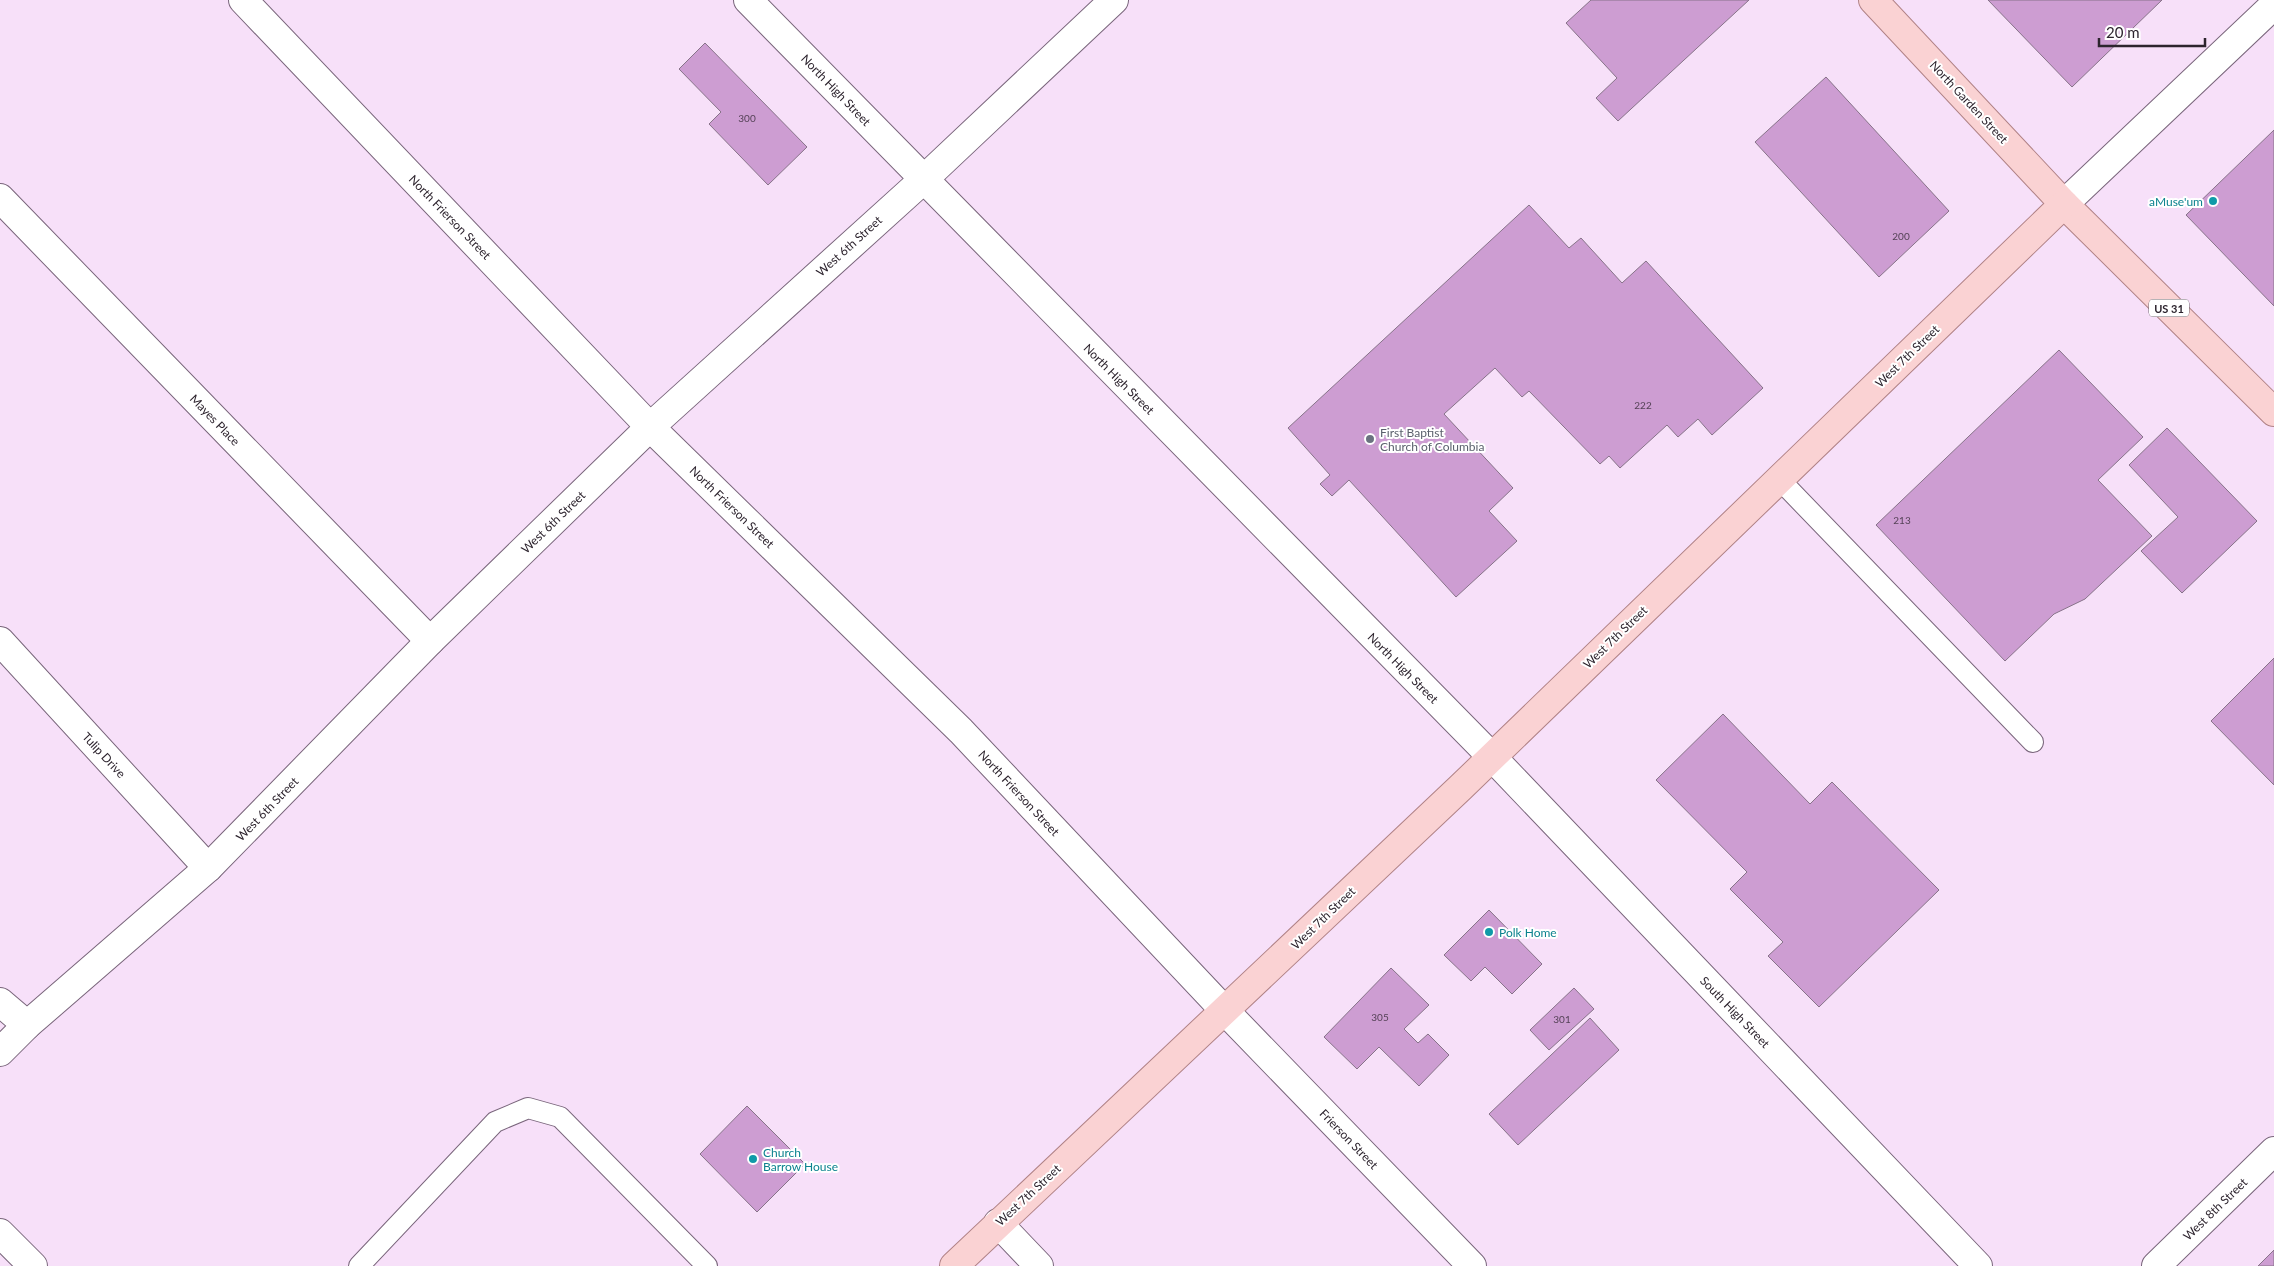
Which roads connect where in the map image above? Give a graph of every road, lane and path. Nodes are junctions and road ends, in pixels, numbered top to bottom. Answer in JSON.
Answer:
{"nodes":[{"id":1,"x":243,"y":0,"type":"edge"},
{"id":2,"x":748,"y":0,"type":"edge"},
{"id":3,"x":1114,"y":0,"type":"edge"},
{"id":4,"x":1873,"y":0,"type":"edge"},
{"id":5,"x":2274,"y":5,"type":"edge"},
{"id":6,"x":923,"y":180,"type":"junction"},
{"id":7,"x":0,"y":198,"type":"edge"},
{"id":8,"x":2064,"y":204,"type":"junction"},
{"id":9,"x":2274,"y":412,"type":"edge"},
{"id":10,"x":650,"y":427,"type":"junction"},
{"id":11,"x":1779,"y":479,"type":"junction"},
{"id":12,"x":0,"y":641,"type":"edge"},
{"id":13,"x":430,"y":642,"type":"junction"},
{"id":14,"x":2033,"y":742,"type":"dead end"},
{"id":15,"x":1492,"y":757,"type":"junction"},
{"id":16,"x":208,"y":868,"type":"junction"},
{"id":17,"x":0,"y":1002,"type":"edge"},
{"id":18,"x":1226,"y":1011,"type":"junction"},
{"id":19,"x":27,"y":1025,"type":"junction"},
{"id":20,"x":0,"y":1052,"type":"edge"},
{"id":21,"x":2274,"y":1151,"type":"edge"},
{"id":22,"x":998,"y":1222,"type":"junction"},
{"id":23,"x":0,"y":1233,"type":"edge"},
{"id":24,"x":33,"y":1266,"type":"edge"},
{"id":25,"x":359,"y":1266,"type":"edge"},
{"id":26,"x":707,"y":1266,"type":"edge"},
{"id":27,"x":954,"y":1266,"type":"edge"},
{"id":28,"x":1038,"y":1266,"type":"edge"},
{"id":29,"x":1472,"y":1266,"type":"edge"},
{"id":30,"x":1978,"y":1266,"type":"edge"},
{"id":31,"x":2156,"y":1266,"type":"edge"}],
"edges":[{"from":1,"to":10,"type":"street","name":"North Frierson Street"},
{"from":2,"to":6,"type":"street","name":"North High Street"},
{"from":3,"to":6,"type":"street","name":"West 6th Street"},
{"from":4,"to":8,"type":"main road","name":"North Garden Street","number":"US 31"},
{"from":5,"to":8,"type":"street","name":"West 7th Street"},
{"from":6,"to":10,"type":"street","name":"West 6th Street"},
{"from":6,"to":15,"type":"street","name":"North High Street"},
{"from":7,"to":13,"type":"street","name":"Mayes Place"},
{"from":8,"to":9,"type":"main road","number":"US 31"},
{"from":8,"to":11,"type":"main road","name":"West 7th Street"},
{"from":10,"to":13,"type":"street","name":"West 6th Street"},
{"from":10,"to":18,"type":"street","name":"North Frierson Street"},
{"from":11,"to":14,"type":"lane"},
{"from":11,"to":15,"type":"main road","name":"West 7th Street"},
{"from":12,"to":16,"type":"street","name":"Tulip Drive"},
{"from":13,"to":16,"type":"street","name":"West 6th Street"},
{"from":15,"to":18,"type":"main road","name":"West 7th Street"},
{"from":15,"to":30,"type":"street","name":"South High Street"},
{"from":16,"to":19,"type":"street","name":"West 6th Street"},
{"from":17,"to":19,"type":"street"},
{"from":18,"to":22,"type":"main road","name":"West 7th Street"},
{"from":18,"to":29,"type":"street","name":"Frierson Street"},
{"from":19,"to":20,"type":"street","name":"West 6th Street"},
{"from":21,"to":31,"type":"street","name":"West 8th Street"},
{"from":22,"to":27,"type":"main road","name":"West 7th Street"},
{"from":22,"to":28,"type":"street"},
{"from":23,"to":24,"type":"street"},
{"from":25,"to":26,"type":"lane"}]}
